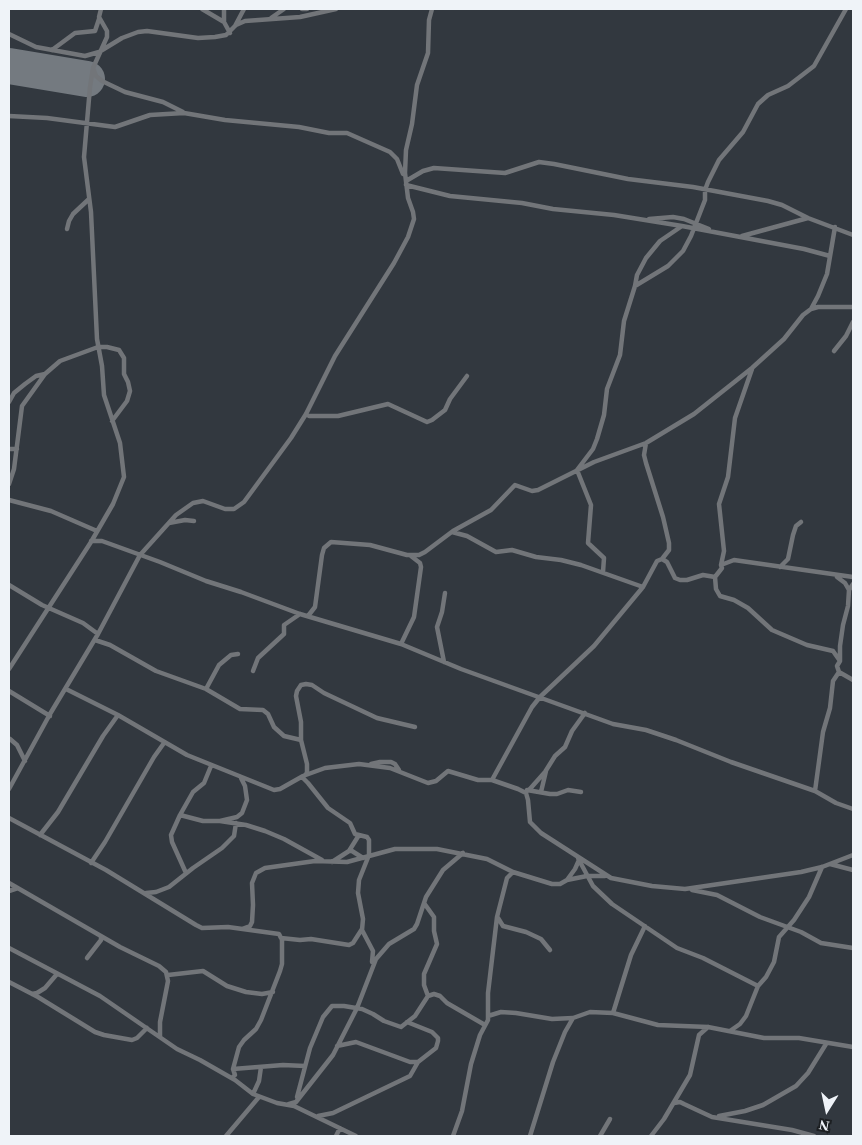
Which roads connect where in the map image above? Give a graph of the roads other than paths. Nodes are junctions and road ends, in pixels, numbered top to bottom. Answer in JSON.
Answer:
{"nodes":[{"id":1,"x":101,"y":9,"type":"edge"},
{"id":2,"x":202,"y":9,"type":"edge"},
{"id":3,"x":224,"y":9,"type":"edge"},
{"id":4,"x":244,"y":9,"type":"edge"},
{"id":5,"x":284,"y":9,"type":"edge"},
{"id":6,"x":302,"y":9,"type":"edge"},
{"id":7,"x":306,"y":9,"type":"edge"},
{"id":8,"x":336,"y":9,"type":"edge"},
{"id":9,"x":432,"y":9,"type":"edge"},
{"id":10,"x":846,"y":9,"type":"edge"},
{"id":11,"x":99,"y":17,"type":"junction"},
{"id":12,"x":269,"y":19,"type":"junction"},
{"id":13,"x":224,"y":22,"type":"junction"},
{"id":14,"x":234,"y":27,"type":"junction"},
{"id":15,"x":230,"y":33,"type":"junction"},
{"id":16,"x":9,"y":34,"type":"edge"},
{"id":17,"x":52,"y":50,"type":"junction"},
{"id":18,"x":99,"y":52,"type":"junction"},
{"id":19,"x":94,"y":68,"type":"junction"},
{"id":20,"x":184,"y":113,"type":"junction"},
{"id":21,"x":9,"y":116,"type":"edge"},
{"id":22,"x":88,"y":124,"type":"junction"},
{"id":23,"x":406,"y":183,"type":"junction"},
{"id":24,"x":705,"y":190,"type":"junction"},
{"id":25,"x":89,"y":199,"type":"junction"},
{"id":26,"x":808,"y":218,"type":"junction"},
{"id":27,"x":642,"y":219,"type":"junction"},
{"id":28,"x":694,"y":225,"type":"junction"},
{"id":29,"x":684,"y":226,"type":"junction"},
{"id":30,"x":835,"y":227,"type":"junction"},
{"id":31,"x":67,"y":229,"type":"dead end"},
{"id":32,"x":852,"y":234,"type":"edge"},
{"id":33,"x":691,"y":237,"type":"junction"},
{"id":34,"x":739,"y":237,"type":"junction"},
{"id":35,"x":830,"y":256,"type":"junction"},
{"id":36,"x":635,"y":286,"type":"junction"},
{"id":37,"x":853,"y":307,"type":"edge"},
{"id":38,"x":811,"y":309,"type":"junction"},
{"id":39,"x":853,"y":322,"type":"edge"},
{"id":40,"x":98,"y":347,"type":"junction"},
{"id":41,"x":834,"y":351,"type":"dead end"},
{"id":42,"x":752,"y":368,"type":"junction"},
{"id":43,"x":45,"y":374,"type":"junction"},
{"id":44,"x":467,"y":376,"type":"dead end"},
{"id":45,"x":9,"y":402,"type":"edge"},
{"id":46,"x":306,"y":414,"type":"junction"},
{"id":47,"x":112,"y":421,"type":"junction"},
{"id":48,"x":646,"y":443,"type":"junction"},
{"id":49,"x":9,"y":449,"type":"edge"},
{"id":50,"x":17,"y":449,"type":"junction"},
{"id":51,"x":577,"y":470,"type":"junction"},
{"id":52,"x":9,"y":484,"type":"edge"},
{"id":53,"x":9,"y":500,"type":"edge"},
{"id":54,"x":194,"y":521,"type":"dead end"},
{"id":55,"x":801,"y":522,"type":"dead end"},
{"id":56,"x":168,"y":523,"type":"junction"},
{"id":57,"x":97,"y":531,"type":"junction"},
{"id":58,"x":452,"y":532,"type":"junction"},
{"id":59,"x":91,"y":542,"type":"junction"},
{"id":60,"x":724,"y":551,"type":"junction"},
{"id":61,"x":411,"y":555,"type":"junction"},
{"id":62,"x":140,"y":556,"type":"junction"},
{"id":63,"x":662,"y":559,"type":"junction"},
{"id":64,"x":734,"y":560,"type":"junction"},
{"id":65,"x":721,"y":565,"type":"junction"},
{"id":66,"x":780,"y":567,"type":"junction"},
{"id":67,"x":602,"y":572,"type":"junction"},
{"id":68,"x":834,"y":575,"type":"junction"},
{"id":69,"x":715,"y":577,"type":"junction"},
{"id":70,"x":853,"y":577,"type":"edge"},
{"id":71,"x":853,"y":584,"type":"edge"},
{"id":72,"x":9,"y":585,"type":"edge"},
{"id":73,"x":643,"y":587,"type":"junction"},
{"id":74,"x":849,"y":590,"type":"junction"},
{"id":75,"x":445,"y":593,"type":"dead end"},
{"id":76,"x":48,"y":608,"type":"junction"},
{"id":77,"x":300,"y":614,"type":"junction"},
{"id":78,"x":308,"y":616,"type":"junction"},
{"id":79,"x":98,"y":634,"type":"junction"},
{"id":80,"x":95,"y":640,"type":"junction"},
{"id":81,"x":401,"y":644,"type":"junction"},
{"id":82,"x":238,"y":654,"type":"dead end"},
{"id":83,"x":9,"y":655,"type":"edge"},
{"id":84,"x":15,"y":659,"type":"junction"},
{"id":85,"x":444,"y":662,"type":"junction"},
{"id":86,"x":840,"y":662,"type":"junction"},
{"id":87,"x":9,"y":669,"type":"edge"},
{"id":88,"x":253,"y":671,"type":"dead end"},
{"id":89,"x":838,"y":672,"type":"junction"},
{"id":90,"x":853,"y":680,"type":"edge"},
{"id":91,"x":66,"y":689,"type":"junction"},
{"id":92,"x":206,"y":689,"type":"junction"},
{"id":93,"x":9,"y":690,"type":"edge"},
{"id":94,"x":531,"y":695,"type":"junction"},
{"id":95,"x":540,"y":697,"type":"junction"},
{"id":96,"x":532,"y":707,"type":"junction"},
{"id":97,"x":585,"y":713,"type":"junction"},
{"id":98,"x":118,"y":714,"type":"junction"},
{"id":99,"x":50,"y":716,"type":"junction"},
{"id":100,"x":415,"y":727,"type":"dead end"},
{"id":101,"x":10,"y":739,"type":"dead end"},
{"id":102,"x":301,"y":740,"type":"junction"},
{"id":103,"x":164,"y":743,"type":"junction"},
{"id":104,"x":25,"y":761,"type":"junction"},
{"id":105,"x":211,"y":766,"type":"junction"},
{"id":106,"x":546,"y":769,"type":"junction"},
{"id":107,"x":240,"y":777,"type":"junction"},
{"id":108,"x":302,"y":777,"type":"junction"},
{"id":109,"x":492,"y":780,"type":"junction"},
{"id":110,"x":9,"y":789,"type":"edge"},
{"id":111,"x":518,"y":789,"type":"junction"},
{"id":112,"x":529,"y":790,"type":"junction"},
{"id":113,"x":815,"y":791,"type":"junction"},
{"id":114,"x":541,"y":792,"type":"junction"},
{"id":115,"x":581,"y":792,"type":"dead end"},
{"id":116,"x":853,"y":810,"type":"edge"},
{"id":117,"x":180,"y":815,"type":"junction"},
{"id":118,"x":9,"y":818,"type":"edge"},
{"id":119,"x":220,"y":821,"type":"junction"},
{"id":120,"x":236,"y":823,"type":"junction"},
{"id":121,"x":40,"y":835,"type":"junction"},
{"id":122,"x":359,"y":835,"type":"junction"},
{"id":123,"x":349,"y":851,"type":"junction"},
{"id":124,"x":463,"y":853,"type":"junction"},
{"id":125,"x":369,"y":855,"type":"junction"},
{"id":126,"x":853,"y":855,"type":"edge"},
{"id":127,"x":362,"y":858,"type":"junction"},
{"id":128,"x":578,"y":859,"type":"junction"},
{"id":129,"x":324,"y":861,"type":"junction"},
{"id":130,"x":332,"y":862,"type":"junction"},
{"id":131,"x":91,"y":863,"type":"junction"},
{"id":132,"x":829,"y":864,"type":"junction"},
{"id":133,"x":504,"y":867,"type":"junction"},
{"id":134,"x":822,"y":867,"type":"junction"},
{"id":135,"x":853,"y":870,"type":"edge"},
{"id":136,"x":513,"y":872,"type":"junction"},
{"id":137,"x":186,"y":873,"type":"junction"},
{"id":138,"x":587,"y":876,"type":"junction"},
{"id":139,"x":606,"y":876,"type":"junction"},
{"id":140,"x":507,"y":878,"type":"junction"},
{"id":141,"x":567,"y":880,"type":"junction"},
{"id":142,"x":9,"y":883,"type":"edge"},
{"id":143,"x":18,"y":888,"type":"junction"},
{"id":144,"x":685,"y":889,"type":"junction"},
{"id":145,"x":9,"y":891,"type":"edge"},
{"id":146,"x":144,"y":893,"type":"junction"},
{"id":147,"x":424,"y":903,"type":"junction"},
{"id":148,"x":497,"y":917,"type":"junction"},
{"id":149,"x":777,"y":924,"type":"junction"},
{"id":150,"x":645,"y":926,"type":"junction"},
{"id":151,"x":786,"y":927,"type":"junction"},
{"id":152,"x":362,"y":929,"type":"junction"},
{"id":153,"x":242,"y":930,"type":"junction"},
{"id":154,"x":780,"y":934,"type":"junction"},
{"id":155,"x":101,"y":936,"type":"junction"},
{"id":156,"x":281,"y":938,"type":"junction"},
{"id":157,"x":9,"y":948,"type":"edge"},
{"id":158,"x":853,"y":948,"type":"edge"},
{"id":159,"x":550,"y":950,"type":"dead end"},
{"id":160,"x":87,"y":958,"type":"dead end"},
{"id":161,"x":372,"y":967,"type":"junction"},
{"id":162,"x":57,"y":974,"type":"junction"},
{"id":163,"x":168,"y":975,"type":"junction"},
{"id":164,"x":9,"y":982,"type":"edge"},
{"id":165,"x":758,"y":986,"type":"junction"},
{"id":166,"x":272,"y":992,"type":"junction"},
{"id":167,"x":32,"y":994,"type":"junction"},
{"id":168,"x":428,"y":996,"type":"junction"},
{"id":169,"x":357,"y":1008,"type":"junction"},
{"id":170,"x":614,"y":1013,"type":"junction"},
{"id":171,"x":488,"y":1016,"type":"junction"},
{"id":172,"x":573,"y":1018,"type":"junction"},
{"id":173,"x":408,"y":1022,"type":"junction"},
{"id":174,"x":485,"y":1025,"type":"junction"},
{"id":175,"x":708,"y":1027,"type":"junction"},
{"id":176,"x":147,"y":1028,"type":"junction"},
{"id":177,"x":730,"y":1031,"type":"junction"},
{"id":178,"x":160,"y":1036,"type":"junction"},
{"id":179,"x":826,"y":1044,"type":"junction"},
{"id":180,"x":337,"y":1046,"type":"junction"},
{"id":181,"x":853,"y":1047,"type":"edge"},
{"id":182,"x":418,"y":1062,"type":"junction"},
{"id":183,"x":261,"y":1066,"type":"junction"},
{"id":184,"x":305,"y":1066,"type":"junction"},
{"id":185,"x":233,"y":1069,"type":"junction"},
{"id":186,"x":232,"y":1078,"type":"junction"},
{"id":187,"x":253,"y":1094,"type":"junction"},
{"id":188,"x":259,"y":1097,"type":"junction"},
{"id":189,"x":296,"y":1102,"type":"junction"},
{"id":190,"x":674,"y":1103,"type":"junction"},
{"id":191,"x":288,"y":1104,"type":"junction"},
{"id":192,"x":318,"y":1116,"type":"junction"},
{"id":193,"x":712,"y":1117,"type":"junction"},
{"id":194,"x":610,"y":1119,"type":"dead end"},
{"id":195,"x":340,"y":1128,"type":"junction"},
{"id":196,"x":226,"y":1136,"type":"edge"},
{"id":197,"x":336,"y":1136,"type":"edge"},
{"id":198,"x":356,"y":1136,"type":"edge"},
{"id":199,"x":453,"y":1136,"type":"edge"},
{"id":200,"x":530,"y":1136,"type":"edge"},
{"id":201,"x":600,"y":1136,"type":"edge"},
{"id":202,"x":651,"y":1136,"type":"edge"},
{"id":203,"x":814,"y":1136,"type":"edge"}],
"edges":[{"from":1,"to":11,"type":"street"},
{"from":2,"to":13,"type":"street"},
{"from":3,"to":13,"type":"street"},
{"from":4,"to":14,"type":"street"},
{"from":5,"to":12,"type":"street"},
{"from":6,"to":7,"type":"street"},
{"from":8,"to":12,"type":"street"},
{"from":9,"to":23,"type":"street"},
{"from":10,"to":24,"type":"street"},
{"from":11,"to":17,"type":"street"},
{"from":11,"to":18,"type":"street"},
{"from":12,"to":14,"type":"street"},
{"from":13,"to":15,"type":"street"},
{"from":14,"to":15,"type":"street"},
{"from":15,"to":18,"type":"street"},
{"from":16,"to":17,"type":"street"},
{"from":17,"to":18,"type":"street"},
{"from":18,"to":19,"type":"street"},
{"from":19,"to":20,"type":"street"},
{"from":19,"to":22,"type":"street"},
{"from":20,"to":22,"type":"street"},
{"from":20,"to":23,"type":"street"},
{"from":21,"to":22,"type":"street"},
{"from":22,"to":25,"type":"street"},
{"from":23,"to":24,"type":"street"},
{"from":23,"to":27,"type":"street"},
{"from":23,"to":46,"type":"street"},
{"from":24,"to":26,"type":"street"},
{"from":24,"to":28,"type":"street"},
{"from":25,"to":31,"type":"street"},
{"from":25,"to":40,"type":"street"},
{"from":26,"to":30,"type":"street"},
{"from":26,"to":34,"type":"street"},
{"from":27,"to":28,"type":"street"},
{"from":27,"to":29,"type":"street"},
{"from":28,"to":29,"type":"street"},
{"from":28,"to":33,"type":"street"},
{"from":28,"to":34,"type":"street"},
{"from":29,"to":33,"type":"street"},
{"from":29,"to":36,"type":"street"},
{"from":30,"to":32,"type":"street"},
{"from":30,"to":35,"type":"street"},
{"from":33,"to":36,"type":"street"},
{"from":34,"to":35,"type":"street"},
{"from":35,"to":38,"type":"street"},
{"from":36,"to":51,"type":"street"},
{"from":37,"to":38,"type":"street"},
{"from":38,"to":42,"type":"street"},
{"from":39,"to":41,"type":"street"},
{"from":40,"to":43,"type":"street"},
{"from":40,"to":47,"type":"street"},
{"from":40,"to":47,"type":"street"},
{"from":42,"to":48,"type":"street"},
{"from":42,"to":60,"type":"street"},
{"from":43,"to":45,"type":"street"},
{"from":43,"to":50,"type":"street"},
{"from":44,"to":46,"type":"street"},
{"from":46,"to":56,"type":"street"},
{"from":47,"to":57,"type":"street"},
{"from":48,"to":51,"type":"street"},
{"from":48,"to":63,"type":"street"},
{"from":49,"to":50,"type":"street"},
{"from":50,"to":52,"type":"street"},
{"from":51,"to":58,"type":"street"},
{"from":51,"to":67,"type":"street"},
{"from":53,"to":57,"type":"street"},
{"from":54,"to":56,"type":"street"},
{"from":55,"to":66,"type":"street"},
{"from":56,"to":62,"type":"street"},
{"from":57,"to":59,"type":"street"},
{"from":58,"to":61,"type":"street"},
{"from":58,"to":67,"type":"street"},
{"from":59,"to":62,"type":"street"},
{"from":59,"to":76,"type":"street"},
{"from":60,"to":64,"type":"street"},
{"from":60,"to":65,"type":"street"},
{"from":61,"to":78,"type":"street"},
{"from":61,"to":81,"type":"street"},
{"from":62,"to":77,"type":"street"},
{"from":62,"to":79,"type":"street"},
{"from":63,"to":69,"type":"street"},
{"from":63,"to":73,"type":"street"},
{"from":64,"to":65,"type":"street"},
{"from":64,"to":66,"type":"street"},
{"from":65,"to":69,"type":"street"},
{"from":66,"to":68,"type":"street"},
{"from":67,"to":73,"type":"street"},
{"from":68,"to":70,"type":"street"},
{"from":68,"to":74,"type":"street"},
{"from":69,"to":86,"type":"street"},
{"from":71,"to":74,"type":"street"},
{"from":72,"to":76,"type":"street"},
{"from":73,"to":95,"type":"street"},
{"from":74,"to":86,"type":"street"},
{"from":75,"to":85,"type":"street"},
{"from":76,"to":79,"type":"street"},
{"from":76,"to":84,"type":"street"},
{"from":77,"to":78,"type":"street"},
{"from":77,"to":88,"type":"street"},
{"from":78,"to":81,"type":"street"},
{"from":79,"to":80,"type":"street"},
{"from":80,"to":91,"type":"street"},
{"from":80,"to":92,"type":"street"},
{"from":81,"to":85,"type":"street"},
{"from":82,"to":92,"type":"street"},
{"from":83,"to":84,"type":"street"},
{"from":84,"to":87,"type":"street"},
{"from":85,"to":94,"type":"street"},
{"from":86,"to":89,"type":"street"},
{"from":89,"to":90,"type":"street"},
{"from":89,"to":113,"type":"street"},
{"from":91,"to":98,"type":"street"},
{"from":91,"to":99,"type":"street"},
{"from":92,"to":102,"type":"street"},
{"from":93,"to":99,"type":"street"},
{"from":94,"to":95,"type":"street"},
{"from":94,"to":96,"type":"street"},
{"from":95,"to":96,"type":"street"},
{"from":95,"to":97,"type":"street"},
{"from":96,"to":109,"type":"street"},
{"from":97,"to":106,"type":"street"},
{"from":97,"to":113,"type":"street"},
{"from":98,"to":103,"type":"street"},
{"from":98,"to":121,"type":"street"},
{"from":99,"to":104,"type":"street"},
{"from":100,"to":102,"type":"street"},
{"from":101,"to":104,"type":"street"},
{"from":102,"to":108,"type":"street"},
{"from":103,"to":105,"type":"street"},
{"from":103,"to":131,"type":"street"},
{"from":104,"to":110,"type":"street"},
{"from":105,"to":107,"type":"street"},
{"from":105,"to":117,"type":"street"},
{"from":106,"to":112,"type":"street"},
{"from":106,"to":114,"type":"street"},
{"from":107,"to":108,"type":"street"},
{"from":107,"to":119,"type":"street"},
{"from":108,"to":109,"type":"street"},
{"from":108,"to":122,"type":"street"},
{"from":109,"to":111,"type":"street"},
{"from":111,"to":112,"type":"street"},
{"from":111,"to":128,"type":"street"},
{"from":112,"to":114,"type":"street"},
{"from":113,"to":116,"type":"street"},
{"from":114,"to":115,"type":"street"},
{"from":117,"to":119,"type":"street"},
{"from":117,"to":137,"type":"street"},
{"from":118,"to":121,"type":"street"},
{"from":119,"to":120,"type":"street"},
{"from":120,"to":129,"type":"street"},
{"from":120,"to":137,"type":"street"},
{"from":121,"to":131,"type":"street"},
{"from":122,"to":123,"type":"street"},
{"from":122,"to":125,"type":"street"},
{"from":123,"to":127,"type":"street"},
{"from":123,"to":130,"type":"street"},
{"from":124,"to":125,"type":"street"},
{"from":124,"to":133,"type":"street"},
{"from":124,"to":147,"type":"street"},
{"from":125,"to":127,"type":"street"},
{"from":125,"to":152,"type":"street"},
{"from":126,"to":132,"type":"street"},
{"from":127,"to":130,"type":"street"},
{"from":128,"to":138,"type":"street"},
{"from":128,"to":139,"type":"street"},
{"from":128,"to":141,"type":"street"},
{"from":129,"to":130,"type":"street"},
{"from":129,"to":153,"type":"street"},
{"from":131,"to":146,"type":"street"},
{"from":132,"to":134,"type":"street"},
{"from":132,"to":135,"type":"street"},
{"from":133,"to":136,"type":"street"},
{"from":133,"to":140,"type":"street"},
{"from":134,"to":144,"type":"street"},
{"from":134,"to":151,"type":"street"},
{"from":136,"to":140,"type":"street"},
{"from":136,"to":141,"type":"street"},
{"from":137,"to":146,"type":"street"},
{"from":138,"to":139,"type":"street"},
{"from":138,"to":141,"type":"street"},
{"from":138,"to":150,"type":"street"},
{"from":139,"to":144,"type":"street"},
{"from":140,"to":148,"type":"street"},
{"from":142,"to":143,"type":"street"},
{"from":143,"to":145,"type":"street"},
{"from":143,"to":155,"type":"street"},
{"from":144,"to":149,"type":"street"},
{"from":146,"to":153,"type":"street"},
{"from":147,"to":161,"type":"street"},
{"from":147,"to":168,"type":"street"},
{"from":148,"to":159,"type":"street"},
{"from":148,"to":171,"type":"street"},
{"from":149,"to":151,"type":"street"},
{"from":149,"to":154,"type":"street"},
{"from":150,"to":165,"type":"street"},
{"from":150,"to":170,"type":"street"},
{"from":151,"to":154,"type":"street"},
{"from":151,"to":158,"type":"street"},
{"from":152,"to":156,"type":"street"},
{"from":152,"to":161,"type":"street"},
{"from":153,"to":156,"type":"street"},
{"from":154,"to":165,"type":"street"},
{"from":155,"to":160,"type":"street"},
{"from":155,"to":163,"type":"street"},
{"from":156,"to":166,"type":"street"},
{"from":157,"to":162,"type":"street"},
{"from":161,"to":169,"type":"street"},
{"from":162,"to":167,"type":"street"},
{"from":162,"to":176,"type":"street"},
{"from":163,"to":166,"type":"street"},
{"from":163,"to":178,"type":"street"},
{"from":164,"to":167,"type":"street"},
{"from":165,"to":177,"type":"street"},
{"from":166,"to":185,"type":"street"},
{"from":167,"to":176,"type":"street"},
{"from":168,"to":173,"type":"street"},
{"from":168,"to":174,"type":"street"},
{"from":169,"to":173,"type":"street"},
{"from":169,"to":180,"type":"street"},
{"from":169,"to":184,"type":"street"},
{"from":170,"to":172,"type":"street"},
{"from":170,"to":175,"type":"street"},
{"from":171,"to":172,"type":"street"},
{"from":171,"to":174,"type":"street"},
{"from":172,"to":200,"type":"street"},
{"from":173,"to":182,"type":"street"},
{"from":174,"to":199,"type":"street"},
{"from":175,"to":177,"type":"street"},
{"from":175,"to":190,"type":"street"},
{"from":176,"to":178,"type":"street"},
{"from":177,"to":179,"type":"street"},
{"from":178,"to":186,"type":"street"},
{"from":179,"to":181,"type":"street"},
{"from":179,"to":193,"type":"street"},
{"from":180,"to":182,"type":"street"},
{"from":180,"to":189,"type":"street"},
{"from":182,"to":192,"type":"street"},
{"from":183,"to":184,"type":"street"},
{"from":183,"to":185,"type":"street"},
{"from":183,"to":187,"type":"street"},
{"from":184,"to":189,"type":"street"},
{"from":185,"to":186,"type":"street"},
{"from":186,"to":187,"type":"street"},
{"from":187,"to":188,"type":"street"},
{"from":188,"to":191,"type":"street"},
{"from":188,"to":196,"type":"street"},
{"from":189,"to":191,"type":"street"},
{"from":190,"to":193,"type":"street"},
{"from":190,"to":202,"type":"street"},
{"from":191,"to":192,"type":"street"},
{"from":192,"to":195,"type":"street"},
{"from":193,"to":203,"type":"street"},
{"from":194,"to":201,"type":"street"},
{"from":195,"to":197,"type":"street"},
{"from":195,"to":198,"type":"street"}]}
